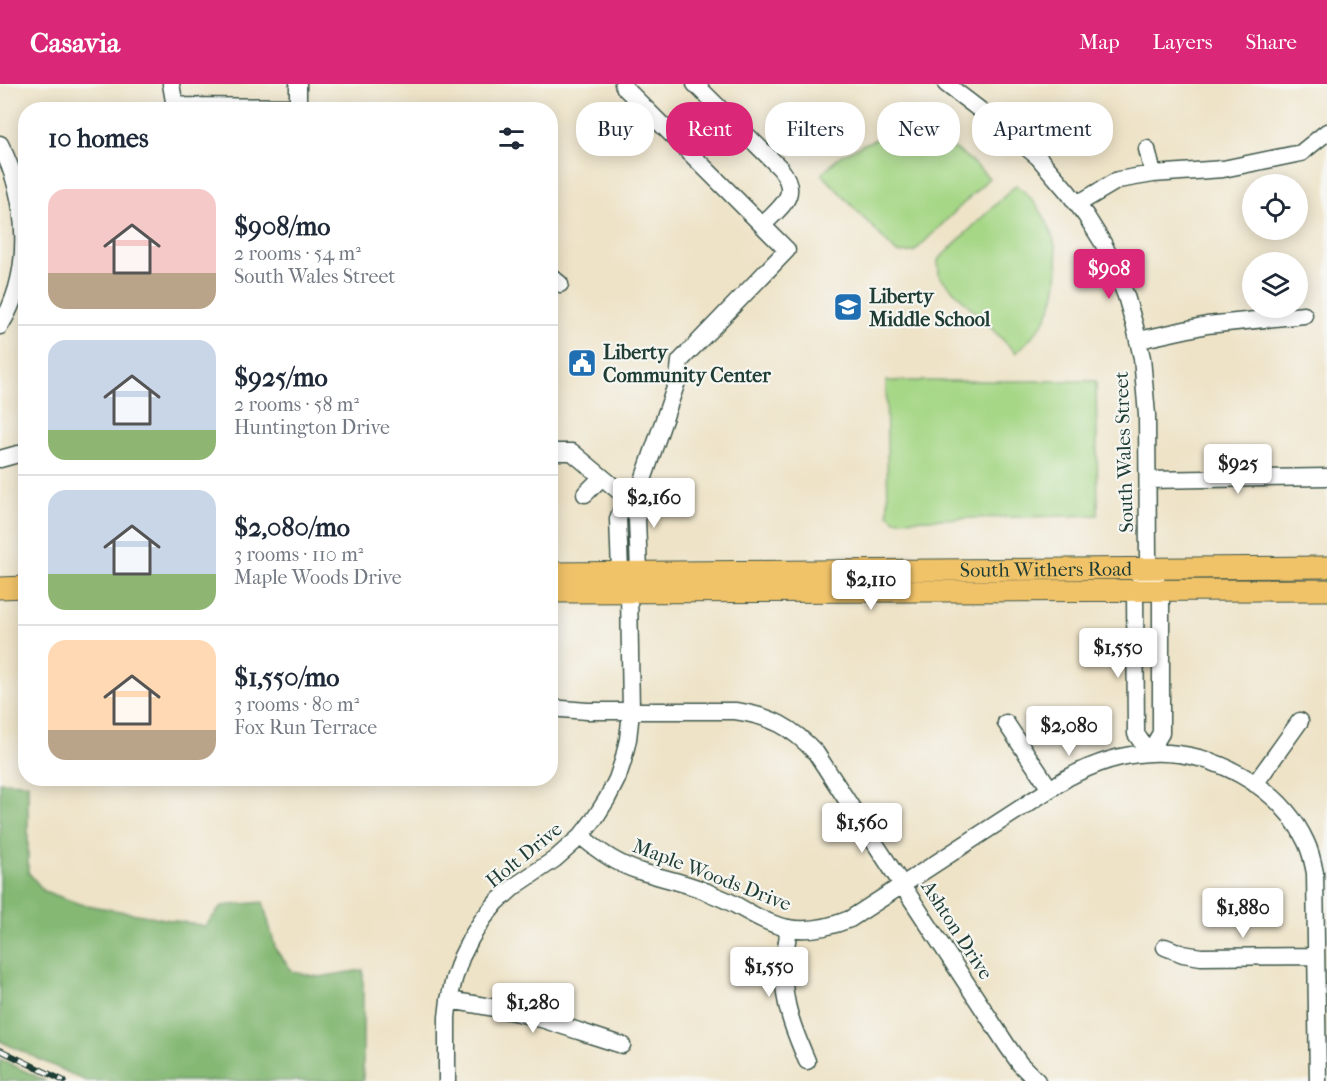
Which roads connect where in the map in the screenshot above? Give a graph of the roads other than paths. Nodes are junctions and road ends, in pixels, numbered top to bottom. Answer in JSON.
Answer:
{"nodes":[{"id":1,"x":171,"y":84,"type":"edge"},
{"id":2,"x":298,"y":84,"type":"edge"},
{"id":3,"x":623,"y":84,"type":"edge"},
{"id":4,"x":695,"y":84,"type":"edge"},
{"id":5,"x":946,"y":84,"type":"edge"},
{"id":6,"x":176,"y":102,"type":"edge"},
{"id":7,"x":298,"y":102,"type":"edge"},
{"id":8,"x":1327,"y":132,"type":"edge"},
{"id":9,"x":0,"y":144,"type":"edge"},
{"id":10,"x":1147,"y":148,"type":"dead end"},
{"id":11,"x":1153,"y":174,"type":"junction"},
{"id":12,"x":18,"y":196,"type":"edge"},
{"id":13,"x":1076,"y":203,"type":"junction"},
{"id":14,"x":763,"y":225,"type":"junction"},
{"id":15,"x":18,"y":282,"type":"edge"},
{"id":16,"x":1275,"y":318,"type":"edge"},
{"id":17,"x":0,"y":326,"type":"edge"},
{"id":18,"x":1138,"y":341,"type":"junction"},
{"id":19,"x":558,"y":452,"type":"edge"},
{"id":20,"x":18,"y":454,"type":"dead end"},
{"id":21,"x":0,"y":459,"type":"edge"},
{"id":22,"x":602,"y":477,"type":"junction"},
{"id":23,"x":1327,"y":477,"type":"edge"},
{"id":24,"x":1148,"y":480,"type":"junction"},
{"id":25,"x":585,"y":494,"type":"dead end"},
{"id":26,"x":626,"y":497,"type":"junction"},
{"id":27,"x":1327,"y":567,"type":"edge"},
{"id":28,"x":1148,"y":568,"type":"junction"},
{"id":29,"x":629,"y":572,"type":"junction"},
{"id":30,"x":558,"y":573,"type":"edge"},
{"id":31,"x":18,"y":587,"type":"edge"},
{"id":32,"x":0,"y":588,"type":"edge"},
{"id":33,"x":1327,"y":590,"type":"edge"},
{"id":34,"x":1135,"y":591,"type":"junction"},
{"id":35,"x":1161,"y":591,"type":"junction"},
{"id":36,"x":558,"y":592,"type":"edge"},
{"id":37,"x":629,"y":592,"type":"junction"},
{"id":38,"x":558,"y":709,"type":"edge"},
{"id":39,"x":631,"y":712,"type":"junction"},
{"id":40,"x":1300,"y":721,"type":"dead end"},
{"id":41,"x":1006,"y":723,"type":"dead end"},
{"id":42,"x":1149,"y":753,"type":"junction"},
{"id":43,"x":1256,"y":784,"type":"junction"},
{"id":44,"x":1050,"y":789,"type":"junction"},
{"id":45,"x":581,"y":836,"type":"junction"},
{"id":46,"x":903,"y":885,"type":"junction"},
{"id":47,"x":789,"y":928,"type":"junction"},
{"id":48,"x":1165,"y":947,"type":"dead end"},
{"id":49,"x":1316,"y":956,"type":"junction"},
{"id":50,"x":449,"y":1000,"type":"junction"},
{"id":51,"x":622,"y":1045,"type":"dead end"},
{"id":52,"x":807,"y":1061,"type":"dead end"},
{"id":53,"x":1030,"y":1079,"type":"edge"},
{"id":54,"x":447,"y":1081,"type":"edge"},
{"id":55,"x":1318,"y":1081,"type":"edge"}],
"edges":[{"from":1,"to":6,"type":"street"},
{"from":2,"to":7,"type":"street"},
{"from":3,"to":14,"type":"street"},
{"from":4,"to":14,"type":"street"},
{"from":5,"to":13,"type":"street","name":"South Wales Street"},
{"from":8,"to":11,"type":"street"},
{"from":9,"to":12,"type":"street"},
{"from":10,"to":11,"type":"street"},
{"from":11,"to":13,"type":"street"},
{"from":13,"to":18,"type":"street","name":"South Wales Street"},
{"from":14,"to":26,"type":"street"},
{"from":15,"to":17,"type":"street"},
{"from":16,"to":18,"type":"street"},
{"from":18,"to":24,"type":"street","name":"South Wales Street"},
{"from":19,"to":22,"type":"street"},
{"from":20,"to":21,"type":"street"},
{"from":22,"to":25,"type":"street"},
{"from":22,"to":26,"type":"street"},
{"from":23,"to":24,"type":"street"},
{"from":24,"to":28,"type":"street","name":"South Wales Street"},
{"from":26,"to":29,"type":"street","name":"Holt Drive"},
{"from":27,"to":28,"type":"main road","name":"South Withers Road"},
{"from":28,"to":29,"type":"main road","name":"South Withers Road"},
{"from":28,"to":34,"type":"street","name":"South Wales Street"},
{"from":28,"to":35,"type":"street","name":"South Wales Street"},
{"from":29,"to":30,"type":"main road","name":"South Withers Road"},
{"from":29,"to":37,"type":"street","name":"Holt Drive"},
{"from":31,"to":32,"type":"main road"},
{"from":33,"to":35,"type":"main road","name":"South Withers Road"},
{"from":34,"to":35,"type":"main road","name":"South Withers Road"},
{"from":34,"to":37,"type":"main road","name":"South Withers Road"},
{"from":34,"to":42,"type":"street"},
{"from":35,"to":42,"type":"street"},
{"from":36,"to":37,"type":"main road","name":"South Withers Road"},
{"from":37,"to":39,"type":"street","name":"Holt Drive"},
{"from":38,"to":39,"type":"street","name":"Ashton Drive"},
{"from":39,"to":45,"type":"street","name":"Holt Drive"},
{"from":39,"to":46,"type":"street","name":"Ashton Drive"},
{"from":40,"to":43,"type":"street"},
{"from":41,"to":44,"type":"street"},
{"from":42,"to":43,"type":"street","name":"Maple Woods Drive"},
{"from":42,"to":44,"type":"street","name":"Maple Woods Drive"},
{"from":43,"to":49,"type":"street","name":"Maple Woods Drive"},
{"from":44,"to":46,"type":"street","name":"Maple Woods Drive"},
{"from":45,"to":47,"type":"street","name":"Maple Woods Drive"},
{"from":45,"to":50,"type":"street","name":"Holt Drive"},
{"from":46,"to":47,"type":"street","name":"Maple Woods Drive"},
{"from":46,"to":53,"type":"street","name":"Ashton Drive"},
{"from":47,"to":52,"type":"street"},
{"from":48,"to":49,"type":"street"},
{"from":49,"to":55,"type":"street","name":"Maple Woods Drive"},
{"from":50,"to":51,"type":"street"},
{"from":50,"to":54,"type":"street","name":"Holt Drive"}]}
